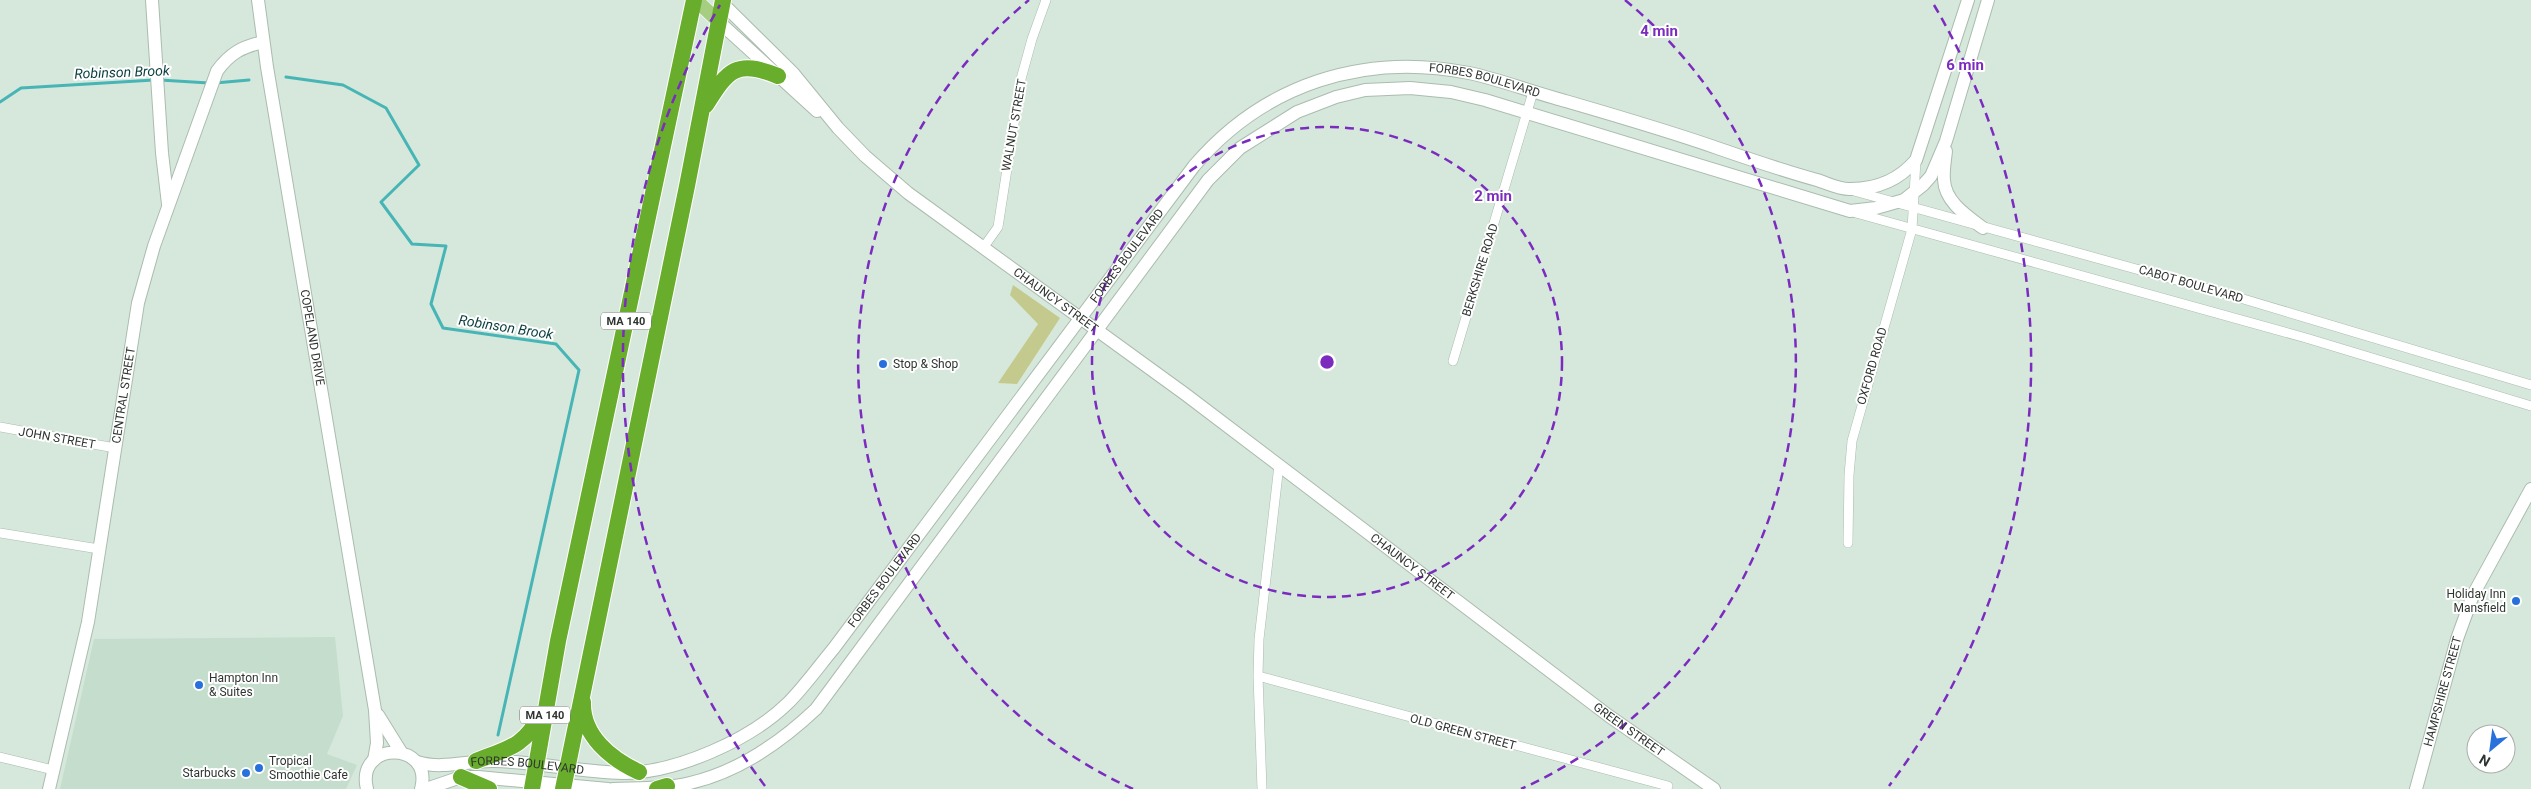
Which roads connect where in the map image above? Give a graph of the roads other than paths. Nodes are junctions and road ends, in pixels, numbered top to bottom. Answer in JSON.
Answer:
{"nodes":[{"id":1,"x":152,"y":0,"type":"edge"},
{"id":2,"x":258,"y":0,"type":"edge"},
{"id":3,"x":695,"y":0,"type":"edge"},
{"id":4,"x":1046,"y":0,"type":"edge"},
{"id":5,"x":1968,"y":0,"type":"edge"},
{"id":6,"x":1988,"y":0,"type":"edge"},
{"id":7,"x":721,"y":1,"type":"edge"},
{"id":8,"x":718,"y":21,"type":"junction"},
{"id":9,"x":263,"y":42,"type":"junction"},
{"id":10,"x":778,"y":76,"type":"junction"},
{"id":11,"x":1533,"y":92,"type":"junction"},
{"id":12,"x":1527,"y":112,"type":"junction"},
{"id":13,"x":701,"y":113,"type":"junction"},
{"id":14,"x":838,"y":128,"type":"junction"},
{"id":15,"x":1946,"y":141,"type":"junction"},
{"id":16,"x":1916,"y":160,"type":"junction"},
{"id":17,"x":1849,"y":190,"type":"junction"},
{"id":18,"x":1915,"y":193,"type":"junction"},
{"id":19,"x":1894,"y":203,"type":"junction"},
{"id":20,"x":168,"y":208,"type":"junction"},
{"id":21,"x":1914,"y":209,"type":"junction"},
{"id":22,"x":1850,"y":211,"type":"junction"},
{"id":23,"x":1982,"y":228,"type":"junction"},
{"id":24,"x":1912,"y":229,"type":"junction"},
{"id":25,"x":983,"y":248,"type":"junction"},
{"id":26,"x":1080,"y":317,"type":"junction"},
{"id":27,"x":1096,"y":329,"type":"junction"},
{"id":28,"x":1452,"y":361,"type":"dead end"},
{"id":29,"x":2531,"y":385,"type":"edge"},
{"id":30,"x":2531,"y":406,"type":"edge"},
{"id":31,"x":0,"y":428,"type":"edge"},
{"id":32,"x":115,"y":448,"type":"junction"},
{"id":33,"x":1278,"y":465,"type":"junction"},
{"id":34,"x":2531,"y":489,"type":"edge"},
{"id":35,"x":0,"y":533,"type":"edge"},
{"id":36,"x":1848,"y":542,"type":"dead end"},
{"id":37,"x":99,"y":549,"type":"junction"},
{"id":38,"x":1545,"y":668,"type":"joint"},
{"id":39,"x":1258,"y":676,"type":"junction"},
{"id":40,"x":584,"y":687,"type":"junction"},
{"id":41,"x":547,"y":702,"type":"junction"},
{"id":42,"x":375,"y":710,"type":"junction"},
{"id":43,"x":402,"y":752,"type":"junction"},
{"id":44,"x":0,"y":757,"type":"edge"},
{"id":45,"x":374,"y":760,"type":"junction"},
{"id":46,"x":476,"y":761,"type":"junction"},
{"id":47,"x":416,"y":762,"type":"junction"},
{"id":48,"x":536,"y":766,"type":"junction"},
{"id":49,"x":567,"y":769,"type":"junction"},
{"id":50,"x":53,"y":770,"type":"junction"},
{"id":51,"x":639,"y":772,"type":"junction"},
{"id":52,"x":460,"y":777,"type":"junction"},
{"id":53,"x":533,"y":786,"type":"edge"},
{"id":54,"x":1668,"y":786,"type":"dead end"},
{"id":55,"x":563,"y":788,"type":"edge"},
{"id":56,"x":662,"y":788,"type":"edge"},
{"id":57,"x":49,"y":789,"type":"edge"},
{"id":58,"x":367,"y":789,"type":"edge"},
{"id":59,"x":421,"y":789,"type":"edge"},
{"id":60,"x":426,"y":789,"type":"edge"},
{"id":61,"x":489,"y":789,"type":"edge"},
{"id":62,"x":608,"y":789,"type":"edge"},
{"id":63,"x":613,"y":789,"type":"edge"},
{"id":64,"x":1262,"y":789,"type":"edge"},
{"id":65,"x":1714,"y":789,"type":"edge"},
{"id":66,"x":2416,"y":789,"type":"edge"}],
"edges":[{"from":1,"to":20,"type":"street","name":"CENTRAL STREET"},
{"from":2,"to":9,"type":"street","name":"COPELAND DRIVE"},
{"from":3,"to":8,"type":"main road","name":"CHAUNCY STREET"},
{"from":3,"to":41,"type":"highway","number":"MA 140"},
{"from":4,"to":25,"type":"street","name":"WALNUT STREET"},
{"from":5,"to":16,"type":"street"},
{"from":6,"to":15,"type":"street","name":"FORBES BOULEVARD"},
{"from":7,"to":8,"type":"highway","number":"MA 140"},
{"from":7,"to":14,"type":"street","name":"CHAUNCY STREET"},
{"from":8,"to":10,"type":"street","name":"CHAUNCY STREET"},
{"from":8,"to":13,"type":"highway","number":"MA 140"},
{"from":9,"to":20,"type":"street"},
{"from":9,"to":42,"type":"street","name":"COPELAND DRIVE"},
{"from":10,"to":13,"type":"highway"},
{"from":10,"to":14,"type":"street","name":"CHAUNCY STREET"},
{"from":11,"to":12,"type":"street","name":"BERKSHIRE ROAD"},
{"from":11,"to":17,"type":"street","name":"FORBES BOULEVARD"},
{"from":11,"to":26,"type":"street","name":"FORBES BOULEVARD"},
{"from":12,"to":22,"type":"street","name":"FORBES BOULEVARD"},
{"from":12,"to":27,"type":"street","name":"FORBES BOULEVARD"},
{"from":12,"to":28,"type":"street","name":"BERKSHIRE ROAD"},
{"from":13,"to":40,"type":"highway","number":"MA 140"},
{"from":14,"to":25,"type":"street","name":"CHAUNCY STREET"},
{"from":15,"to":18,"type":"street","name":"FORBES BOULEVARD"},
{"from":15,"to":23,"type":"street"},
{"from":16,"to":17,"type":"street","name":"FORBES BOULEVARD"},
{"from":16,"to":18,"type":"street"},
{"from":17,"to":19,"type":"street","name":"CABOT BOULEVARD"},
{"from":18,"to":19,"type":"street","name":"FORBES BOULEVARD"},
{"from":18,"to":21,"type":"street","name":"OXFORD ROAD"},
{"from":19,"to":21,"type":"street","name":"CABOT BOULEVARD"},
{"from":19,"to":22,"type":"street","name":"FORBES BOULEVARD"},
{"from":20,"to":32,"type":"street","name":"CENTRAL STREET"},
{"from":21,"to":23,"type":"street","name":"CABOT BOULEVARD"},
{"from":21,"to":24,"type":"street","name":"OXFORD ROAD"},
{"from":22,"to":24,"type":"street","name":"CABOT BOULEVARD"},
{"from":23,"to":29,"type":"street","name":"CABOT BOULEVARD"},
{"from":24,"to":30,"type":"street","name":"CABOT BOULEVARD"},
{"from":24,"to":36,"type":"street","name":"OXFORD ROAD"},
{"from":25,"to":26,"type":"street","name":"CHAUNCY STREET"},
{"from":26,"to":27,"type":"street","name":"CHAUNCY STREET"},
{"from":26,"to":51,"type":"street","name":"FORBES BOULEVARD"},
{"from":27,"to":33,"type":"street","name":"CHAUNCY STREET"},
{"from":27,"to":56,"type":"street","name":"FORBES BOULEVARD"},
{"from":31,"to":32,"type":"street","name":"JOHN STREET"},
{"from":32,"to":37,"type":"street","name":"CENTRAL STREET"},
{"from":33,"to":38,"type":"street","name":"CHAUNCY STREET"},
{"from":33,"to":39,"type":"street"},
{"from":34,"to":66,"type":"street","name":"HAMPSHIRE STREET"},
{"from":35,"to":37,"type":"street"},
{"from":37,"to":50,"type":"street","name":"CENTRAL STREET"},
{"from":38,"to":65,"type":"street","name":"GREEN STREET"},
{"from":39,"to":54,"type":"street","name":"OLD GREEN STREET"},
{"from":39,"to":64,"type":"street"},
{"from":40,"to":49,"type":"highway","number":"MA 140"},
{"from":40,"to":51,"type":"highway"},
{"from":41,"to":46,"type":"highway"},
{"from":41,"to":48,"type":"highway","number":"MA 140"},
{"from":42,"to":43,"type":"street"},
{"from":42,"to":45,"type":"street"},
{"from":43,"to":45,"type":"street"},
{"from":43,"to":47,"type":"street"},
{"from":44,"to":50,"type":"street"},
{"from":45,"to":58,"type":"street"},
{"from":46,"to":47,"type":"street","name":"FORBES BOULEVARD"},
{"from":46,"to":48,"type":"street","name":"FORBES BOULEVARD"},
{"from":47,"to":59,"type":"street"},
{"from":48,"to":49,"type":"street","name":"FORBES BOULEVARD"},
{"from":48,"to":53,"type":"highway","number":"MA 140"},
{"from":49,"to":51,"type":"street","name":"FORBES BOULEVARD"},
{"from":49,"to":55,"type":"highway","number":"MA 140"},
{"from":50,"to":57,"type":"street","name":"CENTRAL STREET"},
{"from":52,"to":53,"type":"street","name":"FORBES BOULEVARD"},
{"from":52,"to":60,"type":"street","name":"FORBES BOULEVARD"},
{"from":52,"to":61,"type":"highway"},
{"from":53,"to":55,"type":"street","name":"FORBES BOULEVARD"},
{"from":55,"to":62,"type":"street","name":"FORBES BOULEVARD"},
{"from":56,"to":63,"type":"street","name":"FORBES BOULEVARD"}]}
